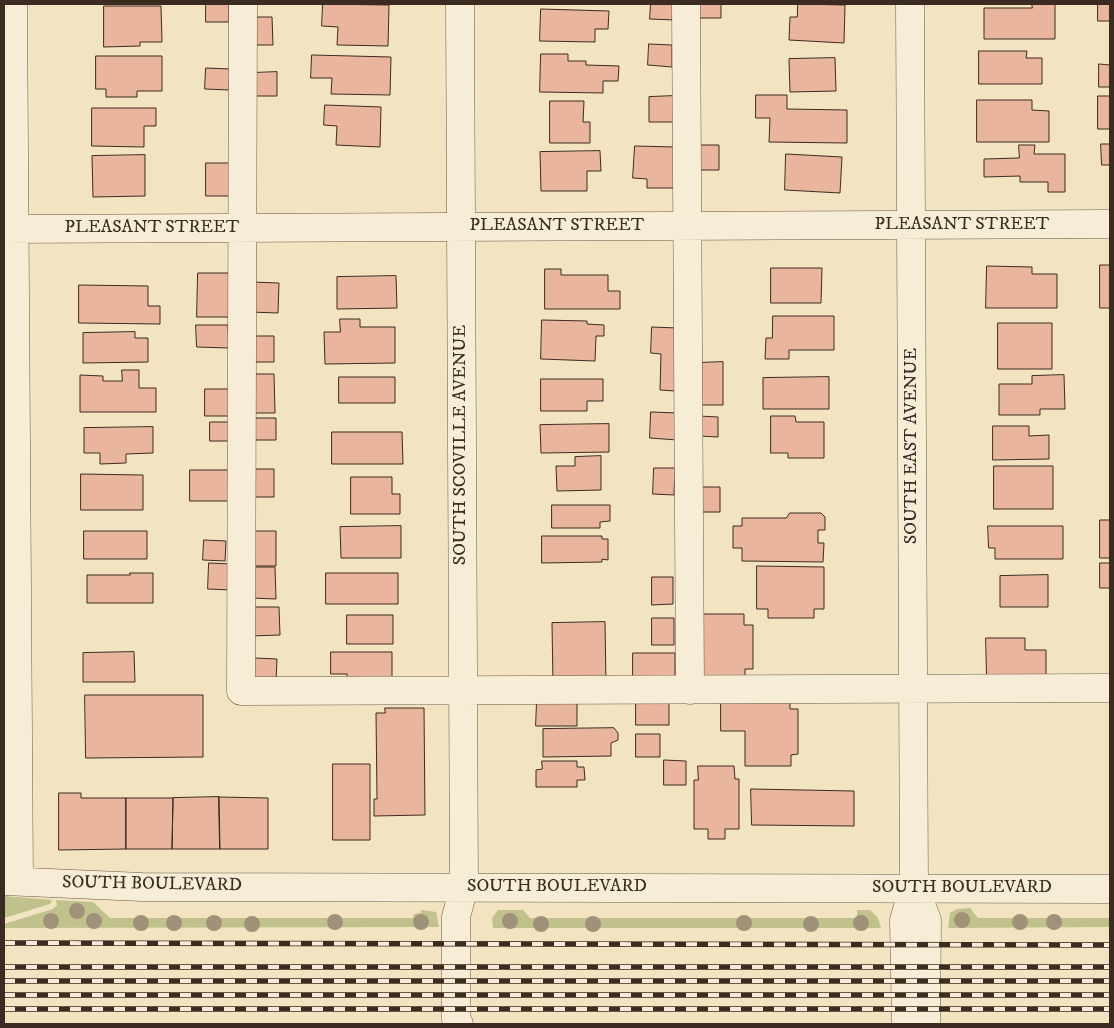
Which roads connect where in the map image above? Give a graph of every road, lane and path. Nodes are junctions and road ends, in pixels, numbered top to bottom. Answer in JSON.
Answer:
{"nodes":[{"id":1,"x":13,"y":4,"type":"edge"},
{"id":2,"x":242,"y":4,"type":"edge"},
{"id":3,"x":460,"y":4,"type":"edge"},
{"id":4,"x":686,"y":4,"type":"edge"},
{"id":5,"x":910,"y":4,"type":"edge"},
{"id":6,"x":1110,"y":224,"type":"edge"},
{"id":7,"x":911,"y":225,"type":"junction"},
{"id":8,"x":460,"y":226,"type":"junction"},
{"id":9,"x":688,"y":226,"type":"junction"},
{"id":10,"x":243,"y":228,"type":"junction"},
{"id":11,"x":9,"y":229,"type":"edge"},
{"id":12,"x":1110,"y":688,"type":"edge"},
{"id":13,"x":913,"y":689,"type":"junction"},
{"id":14,"x":690,"y":690,"type":"junction"},
{"id":15,"x":463,"y":691,"type":"junction"},
{"id":16,"x":11,"y":695,"type":"edge"},
{"id":17,"x":12,"y":881,"type":"edge"},
{"id":18,"x":464,"y":887,"type":"junction"},
{"id":19,"x":914,"y":887,"type":"junction"},
{"id":20,"x":1110,"y":888,"type":"edge"},
{"id":21,"x":459,"y":1024,"type":"edge"},
{"id":22,"x":470,"y":1024,"type":"edge"},
{"id":23,"x":906,"y":1024,"type":"edge"},
{"id":24,"x":926,"y":1024,"type":"edge"}],
"edges":[{"from":1,"to":11,"type":"street"},
{"from":2,"to":10,"type":"street"},
{"from":3,"to":8,"type":"street","name":"SOUTH SCOVILLE AVENUE"},
{"from":4,"to":9,"type":"street"},
{"from":5,"to":7,"type":"street","name":"SOUTH EAST AVENUE"},
{"from":6,"to":7,"type":"street","name":"PLEASANT STREET"},
{"from":7,"to":9,"type":"street","name":"PLEASANT STREET"},
{"from":7,"to":13,"type":"street","name":"SOUTH EAST AVENUE"},
{"from":8,"to":9,"type":"street","name":"PLEASANT STREET"},
{"from":8,"to":10,"type":"street","name":"PLEASANT STREET"},
{"from":8,"to":15,"type":"street","name":"SOUTH SCOVILLE AVENUE"},
{"from":9,"to":14,"type":"street"},
{"from":10,"to":11,"type":"street","name":"PLEASANT STREET"},
{"from":10,"to":15,"type":"street"},
{"from":11,"to":16,"type":"street"},
{"from":12,"to":13,"type":"street"},
{"from":13,"to":14,"type":"street"},
{"from":13,"to":19,"type":"street","name":"SOUTH EAST AVENUE"},
{"from":14,"to":15,"type":"street"},
{"from":15,"to":18,"type":"street","name":"SOUTH SCOVILLE AVENUE"},
{"from":16,"to":17,"type":"street"},
{"from":17,"to":18,"type":"street","name":"SOUTH BOULEVARD"},
{"from":18,"to":19,"type":"street","name":"SOUTH BOULEVARD"},
{"from":18,"to":21,"type":"street"},
{"from":18,"to":22,"type":"street"},
{"from":19,"to":20,"type":"street","name":"SOUTH BOULEVARD"},
{"from":19,"to":23,"type":"street"},
{"from":19,"to":24,"type":"street"}]}
